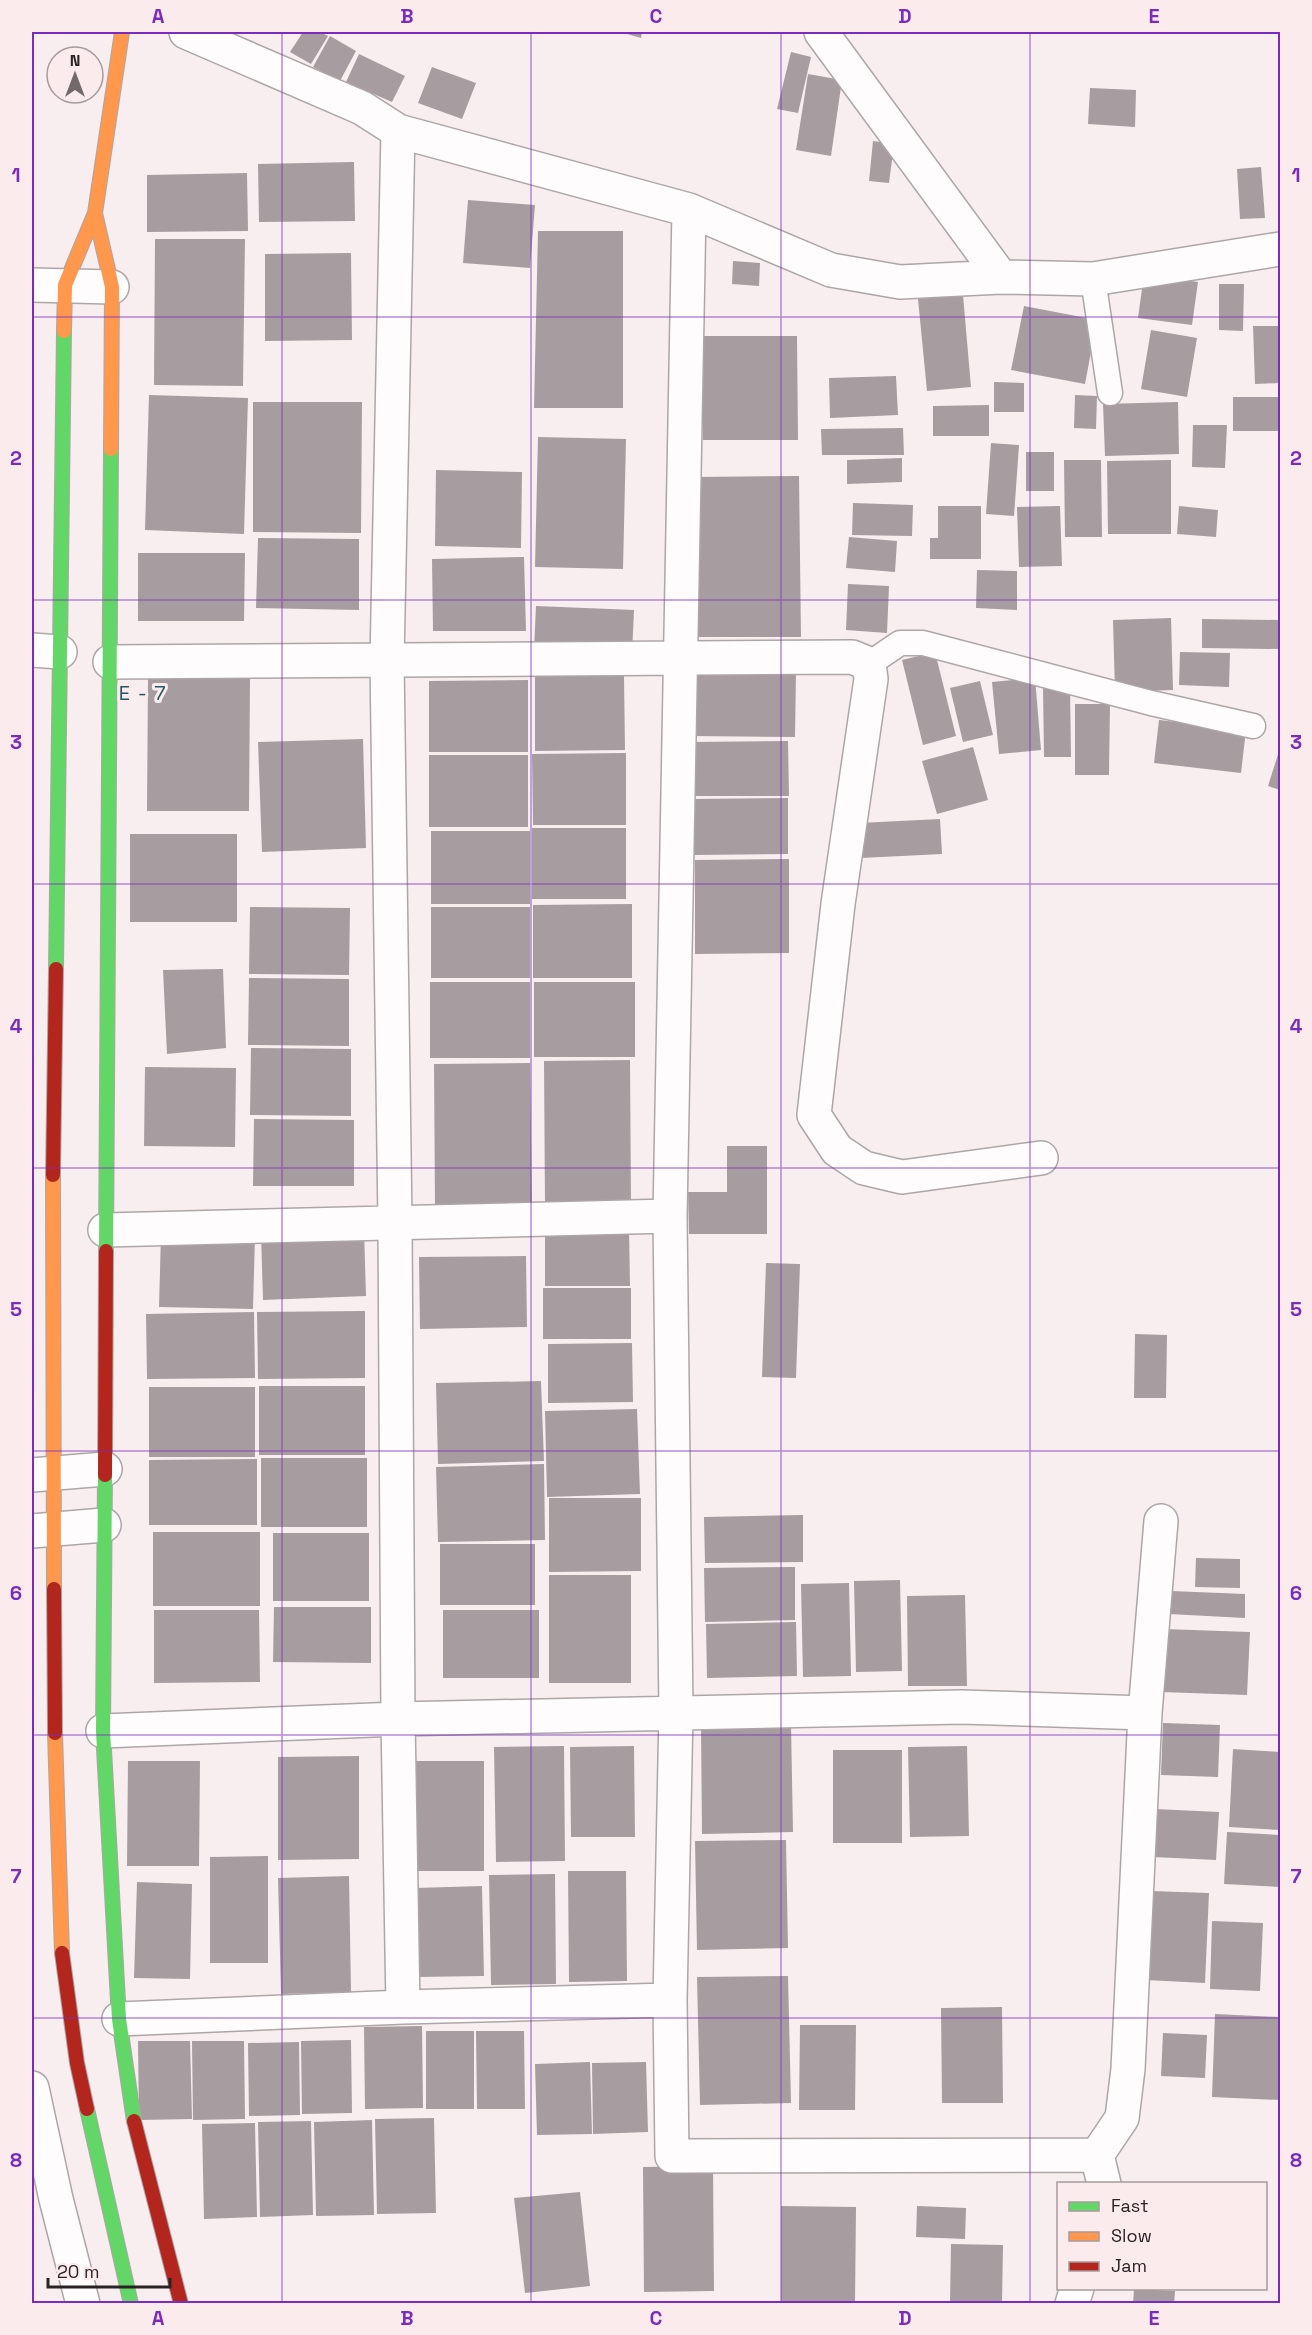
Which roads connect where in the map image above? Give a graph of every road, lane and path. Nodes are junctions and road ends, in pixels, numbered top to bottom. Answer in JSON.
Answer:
{"nodes":[{"id":1,"x":122,"y":32,"type":"edge"},
{"id":2,"x":186,"y":32,"type":"edge"},
{"id":3,"x":821,"y":32,"type":"edge"},
{"id":4,"x":398,"y":131,"type":"junction"},
{"id":5,"x":689,"y":210,"type":"junction"},
{"id":6,"x":94,"y":213,"type":"junction"},
{"id":7,"x":1281,"y":249,"type":"edge"},
{"id":8,"x":1001,"y":277,"type":"junction"},
{"id":9,"x":1094,"y":279,"type":"junction"},
{"id":10,"x":32,"y":285,"type":"edge"},
{"id":11,"x":65,"y":285,"type":"junction"},
{"id":12,"x":112,"y":287,"type":"junction"},
{"id":13,"x":1110,"y":393,"type":"dead end"},
{"id":14,"x":46,"y":651,"type":"edge"},
{"id":15,"x":680,"y":660,"type":"junction"},
{"id":16,"x":387,"y":661,"type":"junction"},
{"id":17,"x":110,"y":662,"type":"junction"},
{"id":18,"x":869,"y":664,"type":"junction"},
{"id":19,"x":1253,"y":726,"type":"dead end"},
{"id":20,"x":1041,"y":1158,"type":"dead end"},
{"id":21,"x":670,"y":1216,"type":"junction"},
{"id":22,"x":395,"y":1222,"type":"junction"},
{"id":23,"x":105,"y":1230,"type":"junction"},
{"id":24,"x":42,"y":1234,"type":"edge"},
{"id":25,"x":105,"y":1469,"type":"junction"},
{"id":26,"x":42,"y":1474,"type":"edge"},
{"id":27,"x":1161,"y":1521,"type":"dead end"},
{"id":28,"x":104,"y":1525,"type":"junction"},
{"id":29,"x":42,"y":1530,"type":"edge"},
{"id":30,"x":676,"y":1712,"type":"junction"},
{"id":31,"x":1144,"y":1713,"type":"junction"},
{"id":32,"x":398,"y":1719,"type":"junction"},
{"id":33,"x":103,"y":1731,"type":"junction"},
{"id":34,"x":670,"y":2000,"type":"junction"},
{"id":35,"x":404,"y":2007,"type":"junction"},
{"id":36,"x":119,"y":2019,"type":"junction"},
{"id":37,"x":32,"y":2088,"type":"edge"},
{"id":38,"x":1101,"y":2169,"type":"edge"},
{"id":39,"x":83,"y":2304,"type":"edge"},
{"id":40,"x":131,"y":2304,"type":"edge"},
{"id":41,"x":181,"y":2304,"type":"edge"}],
"edges":[{"from":1,"to":6,"type":"street"},
{"from":2,"to":4,"type":"street"},
{"from":3,"to":8,"type":"street"},
{"from":4,"to":5,"type":"street"},
{"from":4,"to":16,"type":"street"},
{"from":5,"to":8,"type":"street"},
{"from":5,"to":15,"type":"street"},
{"from":6,"to":11,"type":"street"},
{"from":6,"to":12,"type":"street"},
{"from":7,"to":9,"type":"street"},
{"from":8,"to":9,"type":"street"},
{"from":9,"to":13,"type":"lane"},
{"from":10,"to":11,"type":"street"},
{"from":11,"to":12,"type":"street"},
{"from":11,"to":14,"type":"street"},
{"from":12,"to":17,"type":"street"},
{"from":14,"to":24,"type":"street"},
{"from":15,"to":16,"type":"street"},
{"from":15,"to":18,"type":"street"},
{"from":15,"to":21,"type":"street"},
{"from":16,"to":17,"type":"street"},
{"from":16,"to":22,"type":"street"},
{"from":17,"to":23,"type":"street"},
{"from":18,"to":19,"type":"lane"},
{"from":18,"to":20,"type":"street"},
{"from":21,"to":22,"type":"street"},
{"from":21,"to":30,"type":"street"},
{"from":22,"to":23,"type":"street"},
{"from":22,"to":32,"type":"street"},
{"from":23,"to":25,"type":"street"},
{"from":24,"to":26,"type":"street"},
{"from":25,"to":26,"type":"street"},
{"from":25,"to":28,"type":"street"},
{"from":26,"to":29,"type":"street"},
{"from":27,"to":31,"type":"street"},
{"from":28,"to":29,"type":"street"},
{"from":28,"to":33,"type":"street"},
{"from":29,"to":40,"type":"street"},
{"from":30,"to":31,"type":"street"},
{"from":30,"to":32,"type":"street"},
{"from":30,"to":34,"type":"street"},
{"from":31,"to":38,"type":"street"},
{"from":32,"to":33,"type":"street"},
{"from":32,"to":35,"type":"street"},
{"from":33,"to":36,"type":"street"},
{"from":34,"to":35,"type":"street"},
{"from":34,"to":38,"type":"street"},
{"from":35,"to":36,"type":"street"},
{"from":36,"to":41,"type":"street"},
{"from":37,"to":39,"type":"street"}]}
